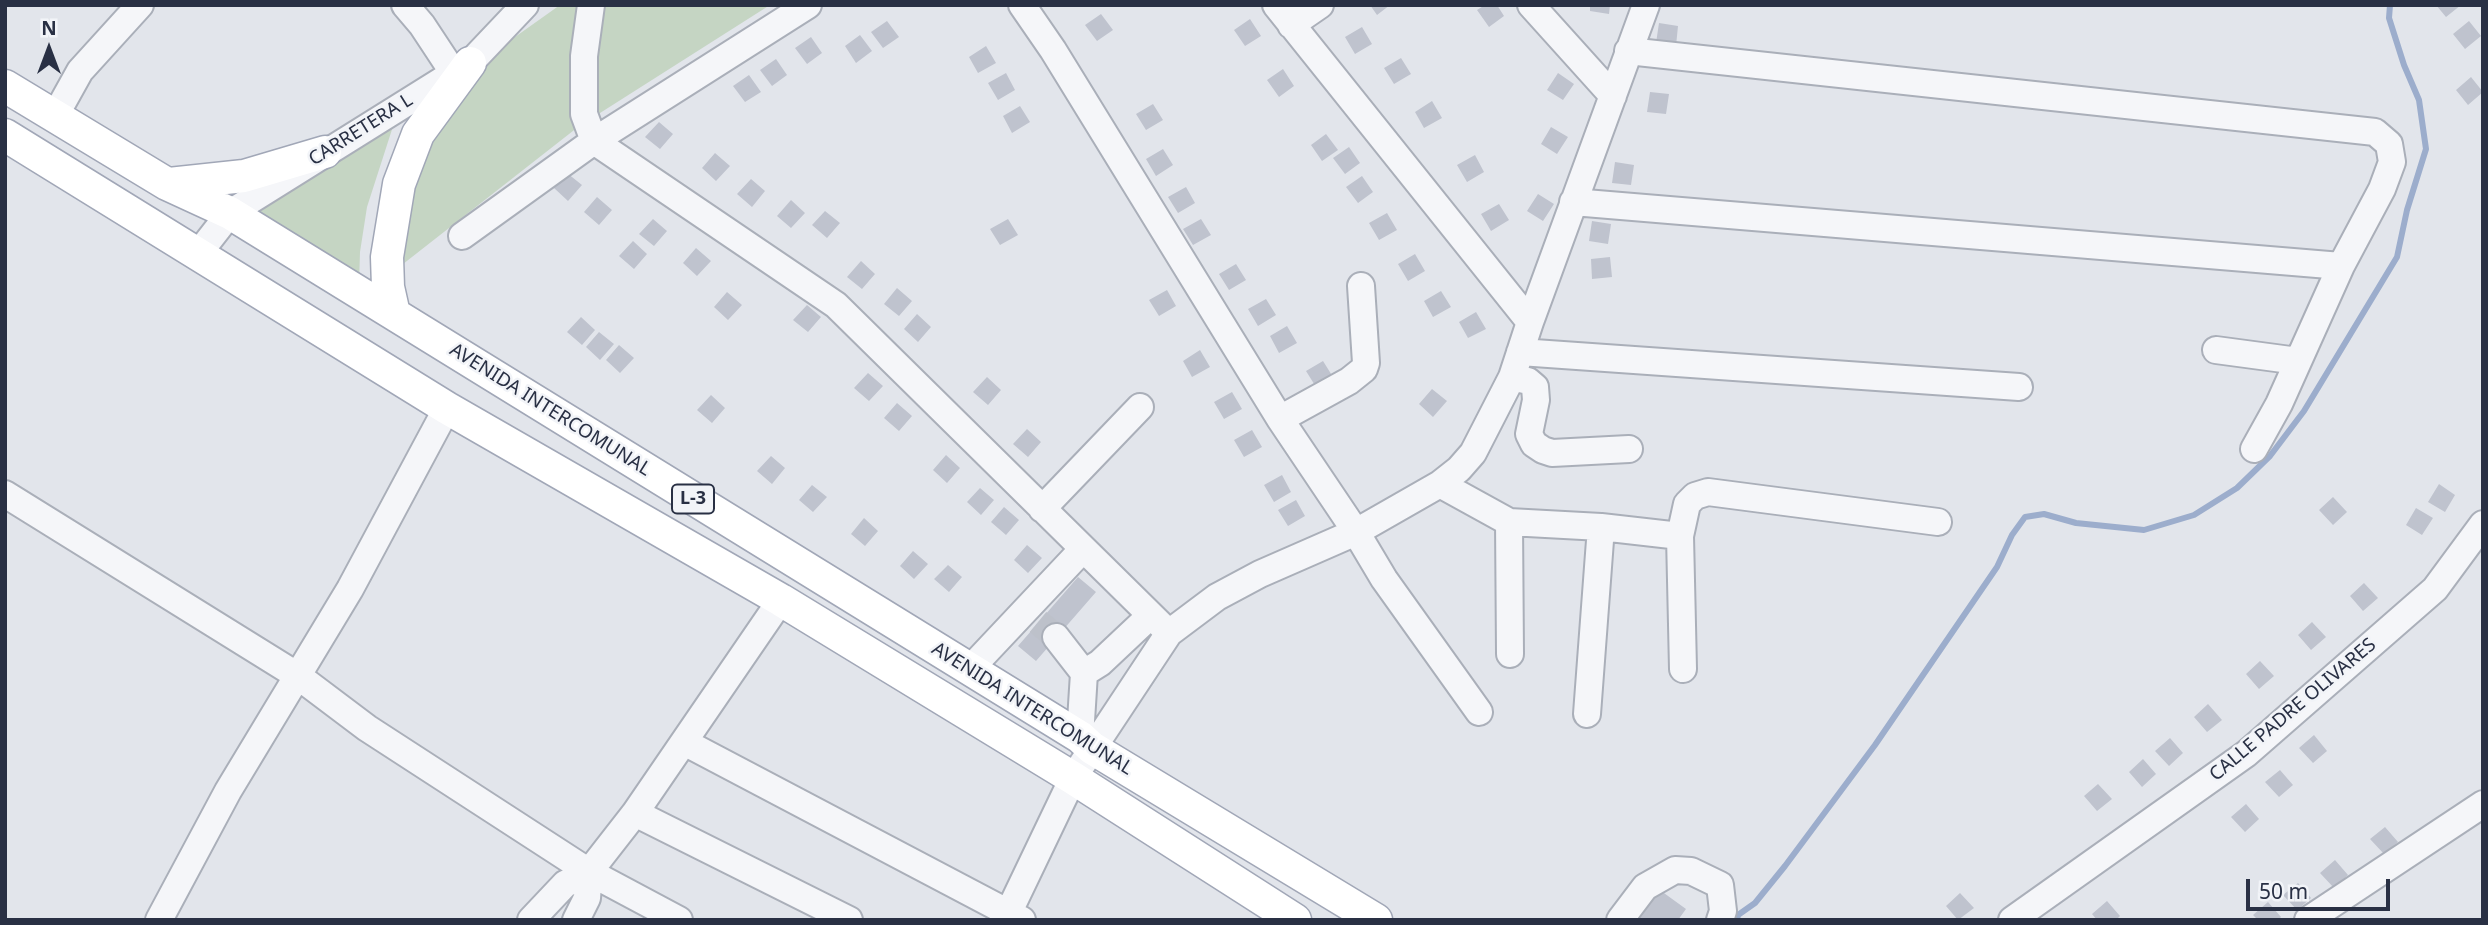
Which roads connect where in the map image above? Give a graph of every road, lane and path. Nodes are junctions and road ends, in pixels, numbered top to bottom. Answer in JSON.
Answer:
{"nodes":[{"id":1,"x":140,"y":5,"type":"edge"},
{"id":2,"x":405,"y":5,"type":"edge"},
{"id":3,"x":525,"y":5,"type":"edge"},
{"id":4,"x":591,"y":5,"type":"edge"},
{"id":5,"x":808,"y":5,"type":"edge"},
{"id":6,"x":1022,"y":5,"type":"edge"},
{"id":7,"x":1320,"y":5,"type":"edge"},
{"id":8,"x":1531,"y":5,"type":"edge"},
{"id":9,"x":1646,"y":5,"type":"edge"},
{"id":10,"x":1284,"y":15,"type":"edge"},
{"id":11,"x":1628,"y":51,"type":"junction"},
{"id":12,"x":461,"y":68,"type":"junction"},
{"id":13,"x":5,"y":86,"type":"edge"},
{"id":14,"x":1613,"y":96,"type":"junction"},
{"id":15,"x":55,"y":116,"type":"junction"},
{"id":16,"x":5,"y":135,"type":"edge"},
{"id":17,"x":594,"y":141,"type":"junction"},
{"id":18,"x":324,"y":152,"type":"junction"},
{"id":19,"x":167,"y":184,"type":"junction"},
{"id":20,"x":1573,"y":202,"type":"junction"},
{"id":21,"x":230,"y":213,"type":"junction"},
{"id":22,"x":462,"y":236,"type":"dead end"},
{"id":23,"x":198,"y":254,"type":"junction"},
{"id":24,"x":2341,"y":265,"type":"junction"},
{"id":25,"x":1361,"y":286,"type":"dead end"},
{"id":26,"x":394,"y":314,"type":"junction"},
{"id":27,"x":1530,"y":322,"type":"junction"},
{"id":28,"x":2216,"y":351,"type":"dead end"},
{"id":29,"x":1520,"y":352,"type":"junction"},
{"id":30,"x":2298,"y":361,"type":"junction"},
{"id":31,"x":1512,"y":377,"type":"junction"},
{"id":32,"x":2019,"y":387,"type":"dead end"},
{"id":33,"x":1140,"y":407,"type":"dead end"},
{"id":34,"x":447,"y":408,"type":"junction"},
{"id":35,"x":1280,"y":419,"type":"junction"},
{"id":36,"x":1629,"y":449,"type":"dead end"},
{"id":37,"x":2254,"y":449,"type":"dead end"},
{"id":38,"x":1440,"y":484,"type":"junction"},
{"id":39,"x":5,"y":494,"type":"edge"},
{"id":40,"x":1042,"y":509,"type":"junction"},
{"id":41,"x":1509,"y":522,"type":"junction"},
{"id":42,"x":1938,"y":522,"type":"dead end"},
{"id":43,"x":2483,"y":524,"type":"edge"},
{"id":44,"x":1601,"y":527,"type":"junction"},
{"id":45,"x":1356,"y":532,"type":"junction"},
{"id":46,"x":1680,"y":536,"type":"junction"},
{"id":47,"x":1083,"y":549,"type":"junction"},
{"id":48,"x":781,"y":600,"type":"junction"},
{"id":49,"x":1038,"y":625,"type":"junction"},
{"id":50,"x":1159,"y":625,"type":"junction"},
{"id":51,"x":1510,"y":654,"type":"dead end"},
{"id":52,"x":1682,"y":669,"type":"dead end"},
{"id":53,"x":970,"y":670,"type":"junction"},
{"id":54,"x":1084,"y":673,"type":"junction"},
{"id":55,"x":298,"y":676,"type":"junction"},
{"id":56,"x":1479,"y":712,"type":"dead end"},
{"id":57,"x":1587,"y":714,"type":"dead end"},
{"id":58,"x":684,"y":742,"type":"junction"},
{"id":59,"x":1086,"y":742,"type":"junction"},
{"id":60,"x":1073,"y":778,"type":"junction"},
{"id":61,"x":2483,"y":804,"type":"edge"},
{"id":62,"x":635,"y":813,"type":"junction"},
{"id":63,"x":589,"y":872,"type":"junction"},
{"id":64,"x":1012,"y":917,"type":"edge"},
{"id":65,"x":159,"y":920,"type":"edge"},
{"id":66,"x":531,"y":920,"type":"edge"},
{"id":67,"x":576,"y":920,"type":"edge"},
{"id":68,"x":679,"y":920,"type":"edge"},
{"id":69,"x":849,"y":920,"type":"edge"},
{"id":70,"x":1294,"y":920,"type":"edge"},
{"id":71,"x":1376,"y":920,"type":"edge"},
{"id":72,"x":1620,"y":920,"type":"edge"},
{"id":73,"x":1720,"y":920,"type":"edge"},
{"id":74,"x":2012,"y":920,"type":"edge"},
{"id":75,"x":2308,"y":920,"type":"edge"}],
"edges":[{"from":1,"to":15,"type":"street"},
{"from":2,"to":12,"type":"street"},
{"from":3,"to":12,"type":"street","name":"CARRETERA L"},
{"from":4,"to":17,"type":"street"},
{"from":5,"to":17,"type":"street"},
{"from":6,"to":35,"type":"street"},
{"from":7,"to":10,"type":"street"},
{"from":8,"to":14,"type":"street"},
{"from":9,"to":11,"type":"street"},
{"from":10,"to":27,"type":"street"},
{"from":11,"to":14,"type":"street"},
{"from":11,"to":24,"type":"street"},
{"from":12,"to":18,"type":"street","name":"CARRETERA L"},
{"from":12,"to":26,"type":"main road"},
{"from":13,"to":15,"type":"main road","name":"AVENIDA INTERCOMUNAL","number":"L-3"},
{"from":14,"to":20,"type":"street"},
{"from":15,"to":19,"type":"main road","name":"AVENIDA INTERCOMUNAL","number":"L-3"},
{"from":16,"to":23,"type":"main road","name":"AVENIDA INTERCOMUNAL","number":"L-3"},
{"from":17,"to":22,"type":"street"},
{"from":17,"to":40,"type":"street"},
{"from":18,"to":19,"type":"main road"},
{"from":18,"to":21,"type":"street","name":"CARRETERA L"},
{"from":19,"to":21,"type":"main road","name":"AVENIDA INTERCOMUNAL","number":"L-3"},
{"from":20,"to":24,"type":"street"},
{"from":20,"to":27,"type":"street"},
{"from":21,"to":23,"type":"street","name":"CARRETERA L"},
{"from":21,"to":26,"type":"main road","name":"AVENIDA INTERCOMUNAL","number":"L-3"},
{"from":23,"to":34,"type":"main road","name":"AVENIDA INTERCOMUNAL","number":"L-3"},
{"from":24,"to":30,"type":"street"},
{"from":25,"to":35,"type":"street"},
{"from":26,"to":53,"type":"main road","name":"AVENIDA INTERCOMUNAL","number":"L-3"},
{"from":27,"to":29,"type":"street"},
{"from":28,"to":30,"type":"street"},
{"from":29,"to":31,"type":"street"},
{"from":29,"to":32,"type":"street"},
{"from":30,"to":37,"type":"street"},
{"from":31,"to":36,"type":"street"},
{"from":31,"to":38,"type":"street"},
{"from":33,"to":40,"type":"street"},
{"from":34,"to":48,"type":"main road","name":"AVENIDA INTERCOMUNAL","number":"L-3"},
{"from":34,"to":55,"type":"street"},
{"from":35,"to":45,"type":"street"},
{"from":38,"to":41,"type":"street"},
{"from":38,"to":45,"type":"street"},
{"from":39,"to":55,"type":"street"},
{"from":40,"to":47,"type":"street"},
{"from":41,"to":44,"type":"street"},
{"from":41,"to":51,"type":"street"},
{"from":42,"to":46,"type":"street"},
{"from":43,"to":74,"type":"street","name":"CALLE PADRE OLIVARES"},
{"from":44,"to":46,"type":"street"},
{"from":44,"to":57,"type":"street"},
{"from":45,"to":50,"type":"street"},
{"from":45,"to":56,"type":"street"},
{"from":46,"to":52,"type":"street"},
{"from":47,"to":49,"type":"street"},
{"from":47,"to":50,"type":"street"},
{"from":48,"to":58,"type":"street"},
{"from":48,"to":60,"type":"main road","name":"AVENIDA INTERCOMUNAL","number":"L-3"},
{"from":49,"to":53,"type":"street"},
{"from":49,"to":54,"type":"street"},
{"from":50,"to":54,"type":"street"},
{"from":50,"to":59,"type":"street"},
{"from":53,"to":59,"type":"main road","name":"AVENIDA INTERCOMUNAL","number":"L-3"},
{"from":54,"to":59,"type":"street"},
{"from":55,"to":63,"type":"street"},
{"from":55,"to":65,"type":"street"},
{"from":58,"to":62,"type":"street"},
{"from":58,"to":64,"type":"street"},
{"from":59,"to":60,"type":"street"},
{"from":59,"to":71,"type":"main road","name":"AVENIDA INTERCOMUNAL","number":"L-3"},
{"from":60,"to":64,"type":"street"},
{"from":60,"to":70,"type":"main road","name":"AVENIDA INTERCOMUNAL","number":"L-3"},
{"from":61,"to":75,"type":"street"},
{"from":62,"to":63,"type":"street"},
{"from":62,"to":69,"type":"street"},
{"from":63,"to":66,"type":"street"},
{"from":63,"to":67,"type":"street"},
{"from":63,"to":68,"type":"street"},
{"from":72,"to":73,"type":"street"}]}
